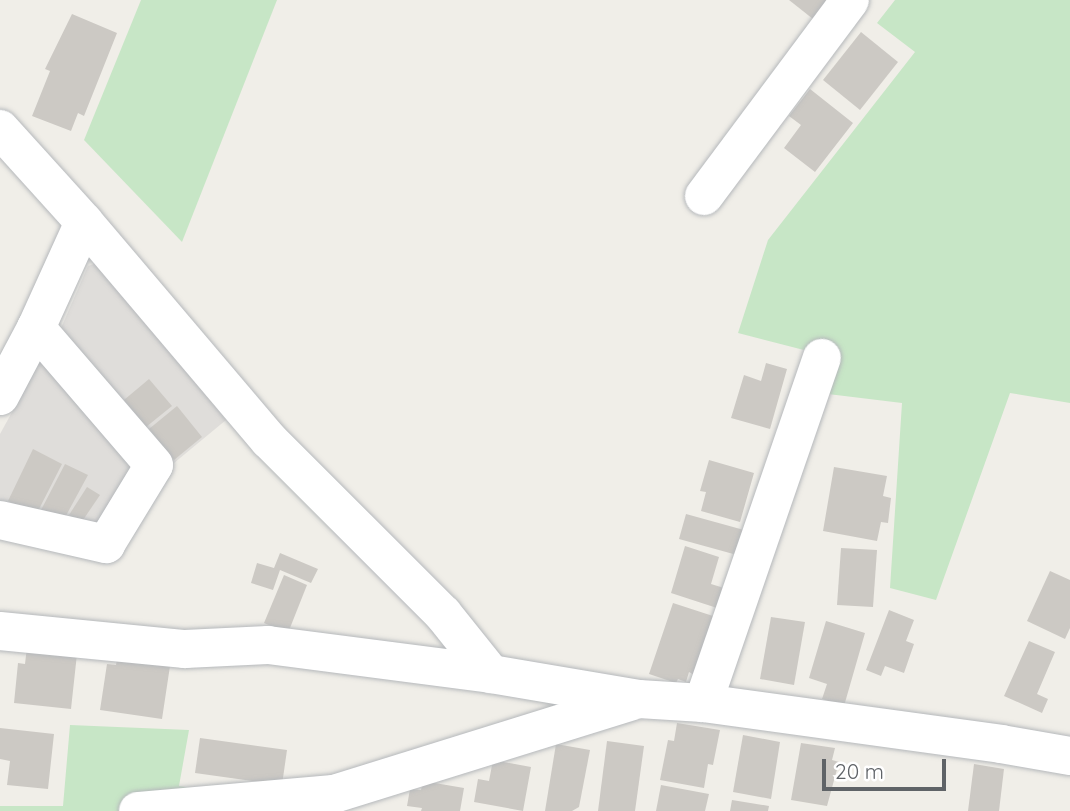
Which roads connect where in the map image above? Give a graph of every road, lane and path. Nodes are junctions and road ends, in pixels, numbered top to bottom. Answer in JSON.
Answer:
{"nodes":[{"id":1,"x":850,"y":0,"type":"edge"},
{"id":2,"x":0,"y":129,"type":"edge"},
{"id":3,"x":704,"y":196,"type":"dead end"},
{"id":4,"x":84,"y":222,"type":"junction"},
{"id":5,"x":36,"y":328,"type":"junction"},
{"id":6,"x":822,"y":358,"type":"dead end"},
{"id":7,"x":0,"y":396,"type":"edge"},
{"id":8,"x":0,"y":520,"type":"edge"},
{"id":9,"x":0,"y":631,"type":"edge"},
{"id":10,"x":491,"y":674,"type":"junction"},
{"id":11,"x":639,"y":699,"type":"junction"},
{"id":12,"x":703,"y":704,"type":"junction"},
{"id":13,"x":1070,"y":756,"type":"edge"},
{"id":14,"x":350,"y":803,"type":"edge"},
{"id":15,"x":138,"y":811,"type":"edge"}],
"edges":[{"from":1,"to":3,"type":"street"},
{"from":2,"to":4,"type":"street"},
{"from":4,"to":5,"type":"street"},
{"from":4,"to":10,"type":"street"},
{"from":5,"to":7,"type":"street"},
{"from":5,"to":8,"type":"street"},
{"from":6,"to":12,"type":"street"},
{"from":9,"to":10,"type":"street"},
{"from":10,"to":11,"type":"street"},
{"from":11,"to":12,"type":"street"},
{"from":11,"to":14,"type":"street"},
{"from":12,"to":13,"type":"street"},
{"from":14,"to":15,"type":"street"}]}
